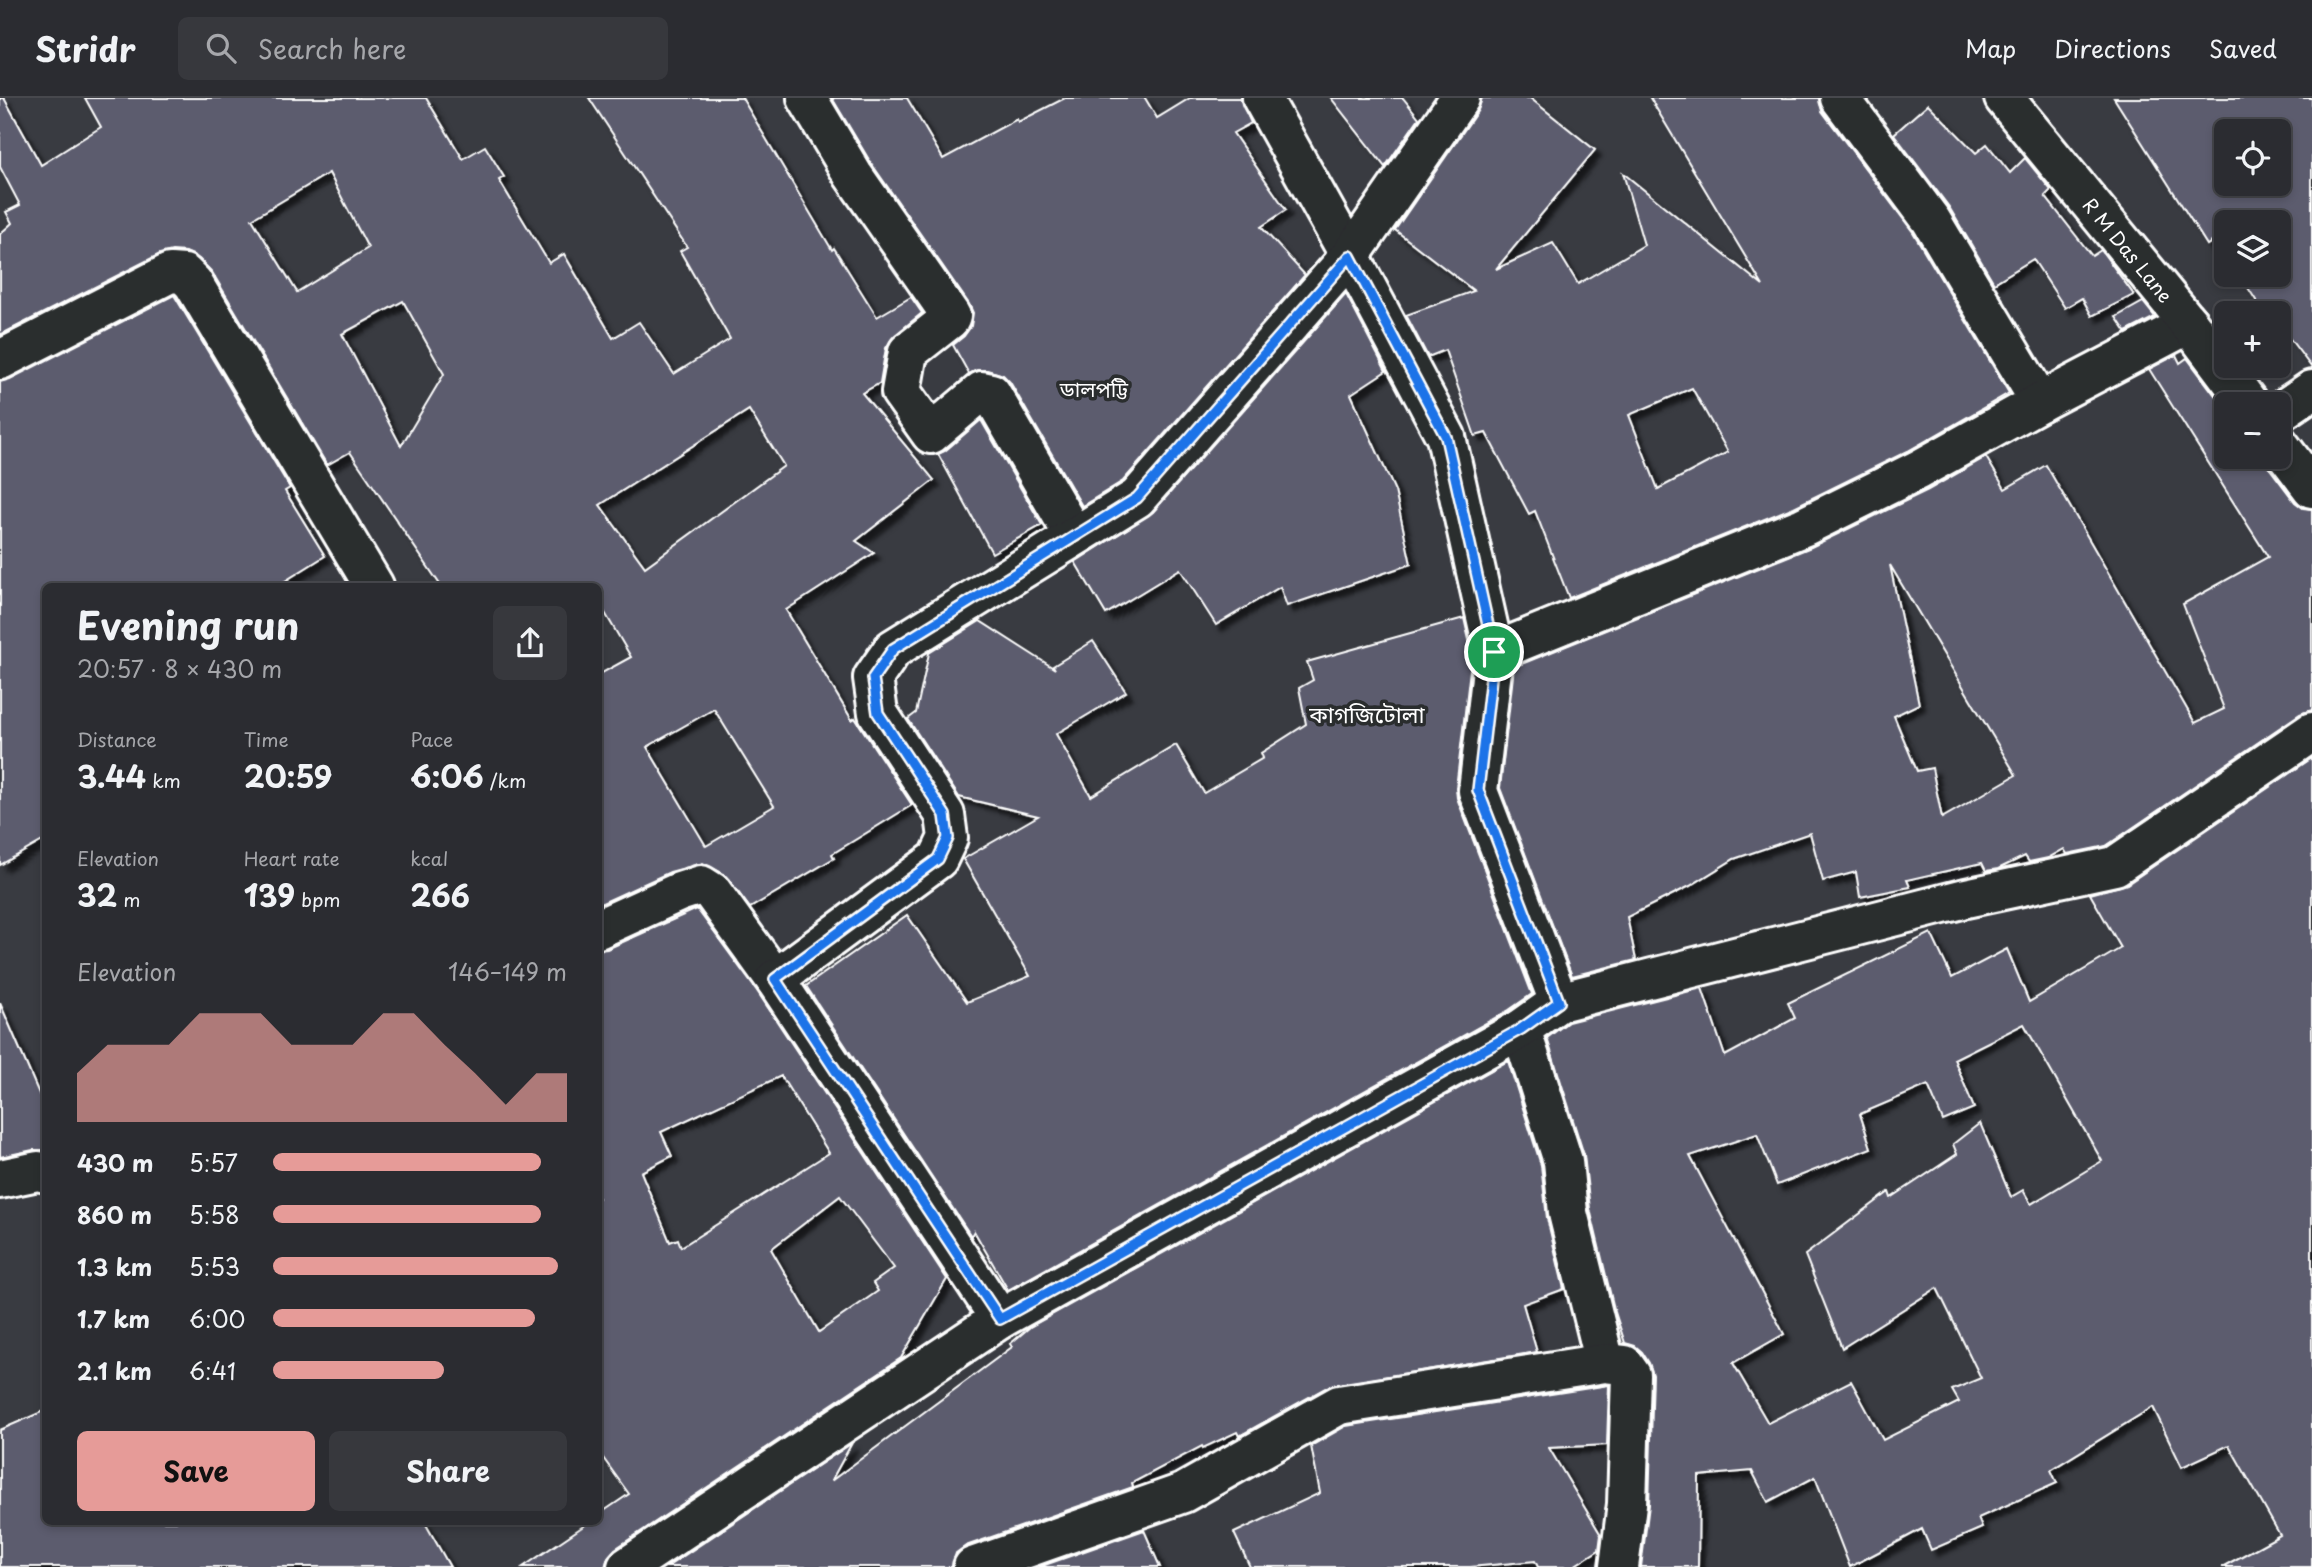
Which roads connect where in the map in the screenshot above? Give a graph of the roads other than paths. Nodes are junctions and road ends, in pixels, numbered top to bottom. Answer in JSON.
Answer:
{"nodes":[{"id":1,"x":807,"y":98,"type":"edge"},
{"id":2,"x":1262,"y":98,"type":"edge"},
{"id":3,"x":1460,"y":98,"type":"edge"},
{"id":4,"x":1840,"y":98,"type":"edge"},
{"id":5,"x":2004,"y":98,"type":"edge"},
{"id":6,"x":1350,"y":256,"type":"junction"},
{"id":7,"x":2189,"y":324,"type":"junction"},
{"id":8,"x":0,"y":360,"type":"edge"},
{"id":9,"x":2312,"y":390,"type":"edge"},
{"id":10,"x":2240,"y":392,"type":"edge"},
{"id":11,"x":2040,"y":402,"type":"junction"},
{"id":12,"x":2291,"y":404,"type":"edge"},
{"id":13,"x":2291,"y":460,"type":"edge"},
{"id":14,"x":2312,"y":488,"type":"edge"},
{"id":15,"x":1074,"y":536,"type":"junction"},
{"id":16,"x":372,"y":583,"type":"edge"},
{"id":17,"x":1494,"y":652,"type":"junction"},
{"id":18,"x":2312,"y":732,"type":"edge"},
{"id":19,"x":602,"y":927,"type":"edge"},
{"id":20,"x":775,"y":979,"type":"junction"},
{"id":21,"x":1559,"y":1002,"type":"junction"},
{"id":22,"x":1521,"y":1029,"type":"junction"},
{"id":23,"x":42,"y":1172,"type":"edge"},
{"id":24,"x":0,"y":1179,"type":"edge"},
{"id":25,"x":1000,"y":1319,"type":"junction"},
{"id":26,"x":1605,"y":1363,"type":"junction"},
{"id":27,"x":627,"y":1567,"type":"edge"},
{"id":28,"x":974,"y":1567,"type":"edge"},
{"id":29,"x":1619,"y":1567,"type":"edge"}],
"edges":[{"from":1,"to":15,"type":"street"},
{"from":2,"to":6,"type":"street"},
{"from":3,"to":6,"type":"street"},
{"from":4,"to":11,"type":"street"},
{"from":5,"to":7,"type":"street","name":"R M Das Lane"},
{"from":6,"to":15,"type":"street"},
{"from":6,"to":17,"type":"street"},
{"from":7,"to":10,"type":"street","name":"R M Das Lane"},
{"from":7,"to":11,"type":"street"},
{"from":8,"to":16,"type":"street"},
{"from":9,"to":12,"type":"street"},
{"from":11,"to":17,"type":"street"},
{"from":13,"to":14,"type":"street"},
{"from":15,"to":20,"type":"street"},
{"from":17,"to":21,"type":"street"},
{"from":18,"to":21,"type":"street"},
{"from":19,"to":20,"type":"street"},
{"from":20,"to":25,"type":"street"},
{"from":21,"to":22,"type":"street"},
{"from":22,"to":25,"type":"street"},
{"from":22,"to":26,"type":"street"},
{"from":23,"to":24,"type":"street"},
{"from":25,"to":27,"type":"street"},
{"from":26,"to":28,"type":"street"},
{"from":26,"to":29,"type":"street"}]}
